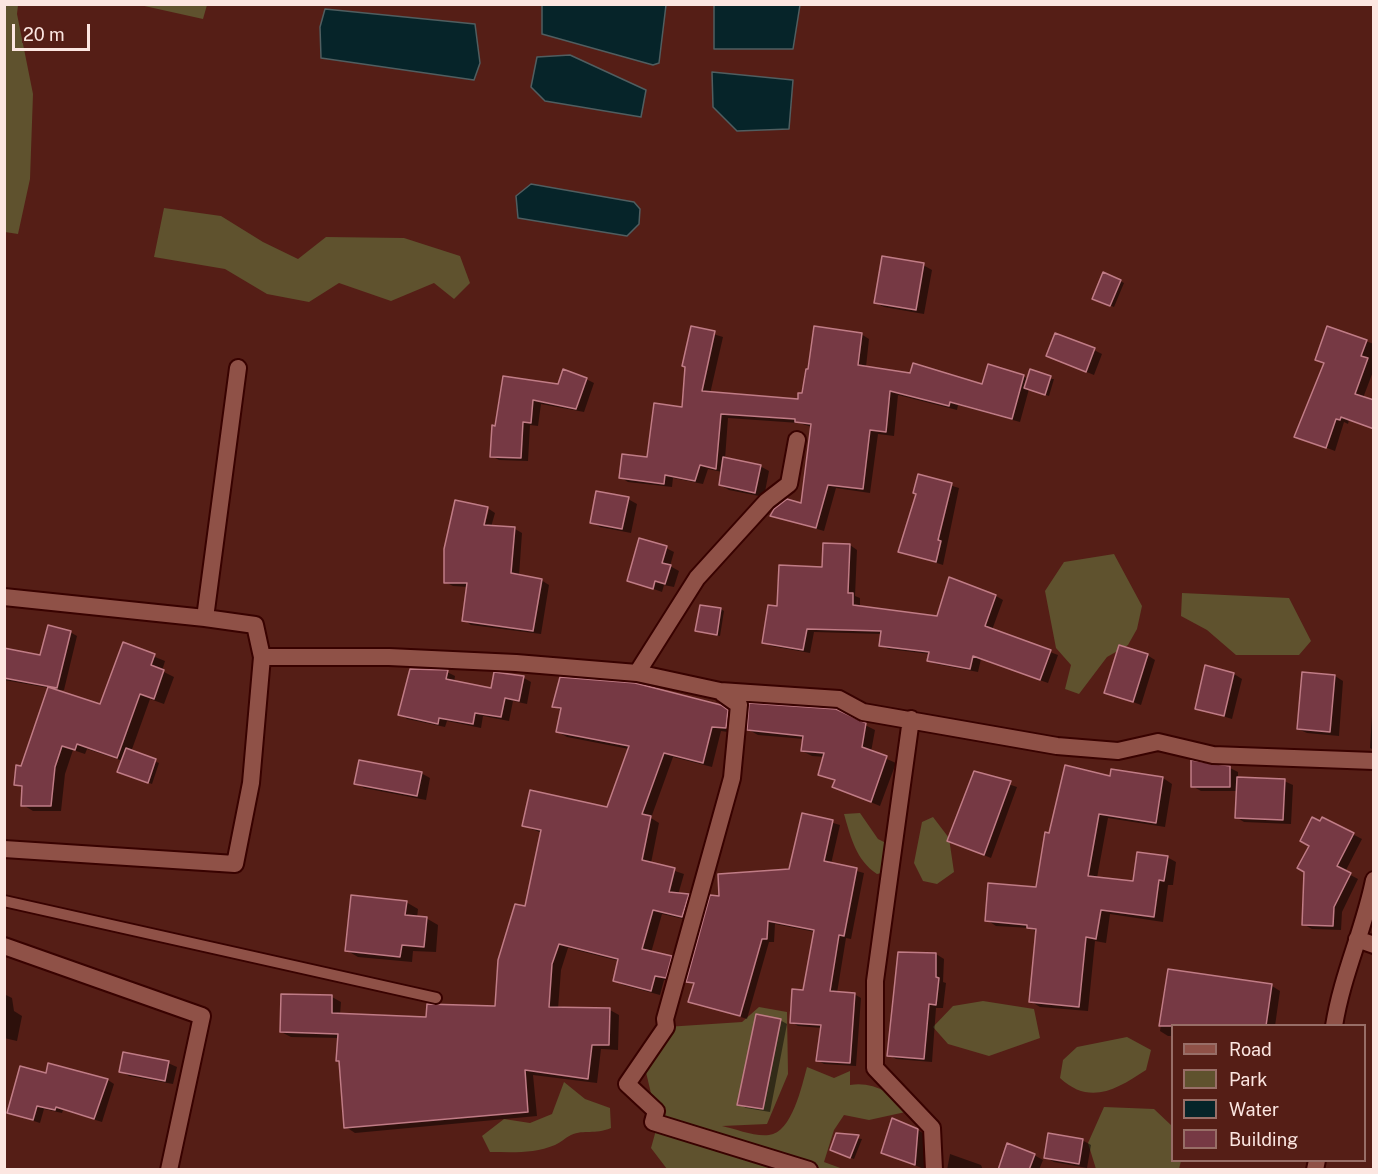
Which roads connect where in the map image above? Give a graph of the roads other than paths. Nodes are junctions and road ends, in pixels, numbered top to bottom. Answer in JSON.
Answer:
{"nodes":[{"id":1,"x":238,"y":368,"type":"dead end"},
{"id":2,"x":797,"y":440,"type":"dead end"},
{"id":3,"x":4,"y":597,"type":"edge"},
{"id":4,"x":205,"y":618,"type":"junction"},
{"id":5,"x":262,"y":657,"type":"junction"},
{"id":6,"x":637,"y":673,"type":"junction"},
{"id":7,"x":720,"y":691,"type":"junction"},
{"id":8,"x":911,"y":719,"type":"junction"},
{"id":9,"x":1374,"y":761,"type":"edge"},
{"id":10,"x":4,"y":849,"type":"edge"},
{"id":11,"x":1374,"y":880,"type":"edge"},
{"id":12,"x":4,"y":901,"type":"edge"},
{"id":13,"x":1357,"y":939,"type":"junction"},
{"id":14,"x":1374,"y":945,"type":"edge"},
{"id":15,"x":4,"y":946,"type":"edge"},
{"id":16,"x":436,"y":998,"type":"dead end"},
{"id":17,"x":1334,"y":1024,"type":"edge"},
{"id":18,"x":169,"y":1170,"type":"edge"},
{"id":19,"x":809,"y":1170,"type":"edge"},
{"id":20,"x":934,"y":1170,"type":"edge"}],
"edges":[{"from":1,"to":4,"type":"street"},
{"from":2,"to":6,"type":"street"},
{"from":3,"to":4,"type":"street"},
{"from":4,"to":5,"type":"street"},
{"from":5,"to":6,"type":"street"},
{"from":5,"to":10,"type":"street"},
{"from":6,"to":7,"type":"street"},
{"from":7,"to":8,"type":"street"},
{"from":7,"to":19,"type":"street"},
{"from":8,"to":9,"type":"street"},
{"from":8,"to":20,"type":"street"},
{"from":11,"to":13,"type":"street"},
{"from":12,"to":16,"type":"lane"},
{"from":13,"to":14,"type":"street"},
{"from":13,"to":17,"type":"street"},
{"from":15,"to":18,"type":"street"}]}
